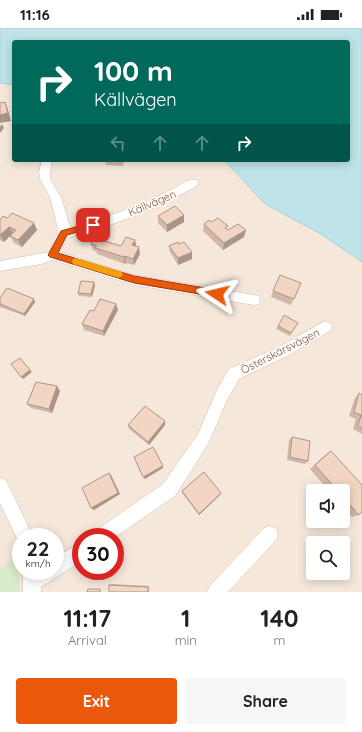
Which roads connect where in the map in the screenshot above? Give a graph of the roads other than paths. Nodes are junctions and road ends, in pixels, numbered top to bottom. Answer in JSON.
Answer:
{"nodes":[{"id":1,"x":47,"y":162,"type":"edge"},
{"id":2,"x":193,"y":183,"type":"dead end"},
{"id":3,"x":64,"y":233,"type":"junction"},
{"id":4,"x":53,"y":255,"type":"junction"},
{"id":5,"x":0,"y":266,"type":"edge"},
{"id":6,"x":254,"y":300,"type":"dead end"},
{"id":7,"x":325,"y":327,"type":"dead end"},
{"id":8,"x":0,"y":486,"type":"edge"},
{"id":9,"x":21,"y":528,"type":"edge"},
{"id":10,"x":114,"y":528,"type":"edge"},
{"id":11,"x":270,"y":534,"type":"dead end"},
{"id":12,"x":216,"y":592,"type":"edge"}],
"edges":[{"from":1,"to":3,"type":"street"},
{"from":2,"to":3,"type":"street","name":"Källvägen"},
{"from":3,"to":4,"type":"street"},
{"from":4,"to":5,"type":"street"},
{"from":4,"to":6,"type":"street"},
{"from":7,"to":10,"type":"street","name":"Österskärsvägen"},
{"from":8,"to":9,"type":"street"},
{"from":11,"to":12,"type":"street"}]}
